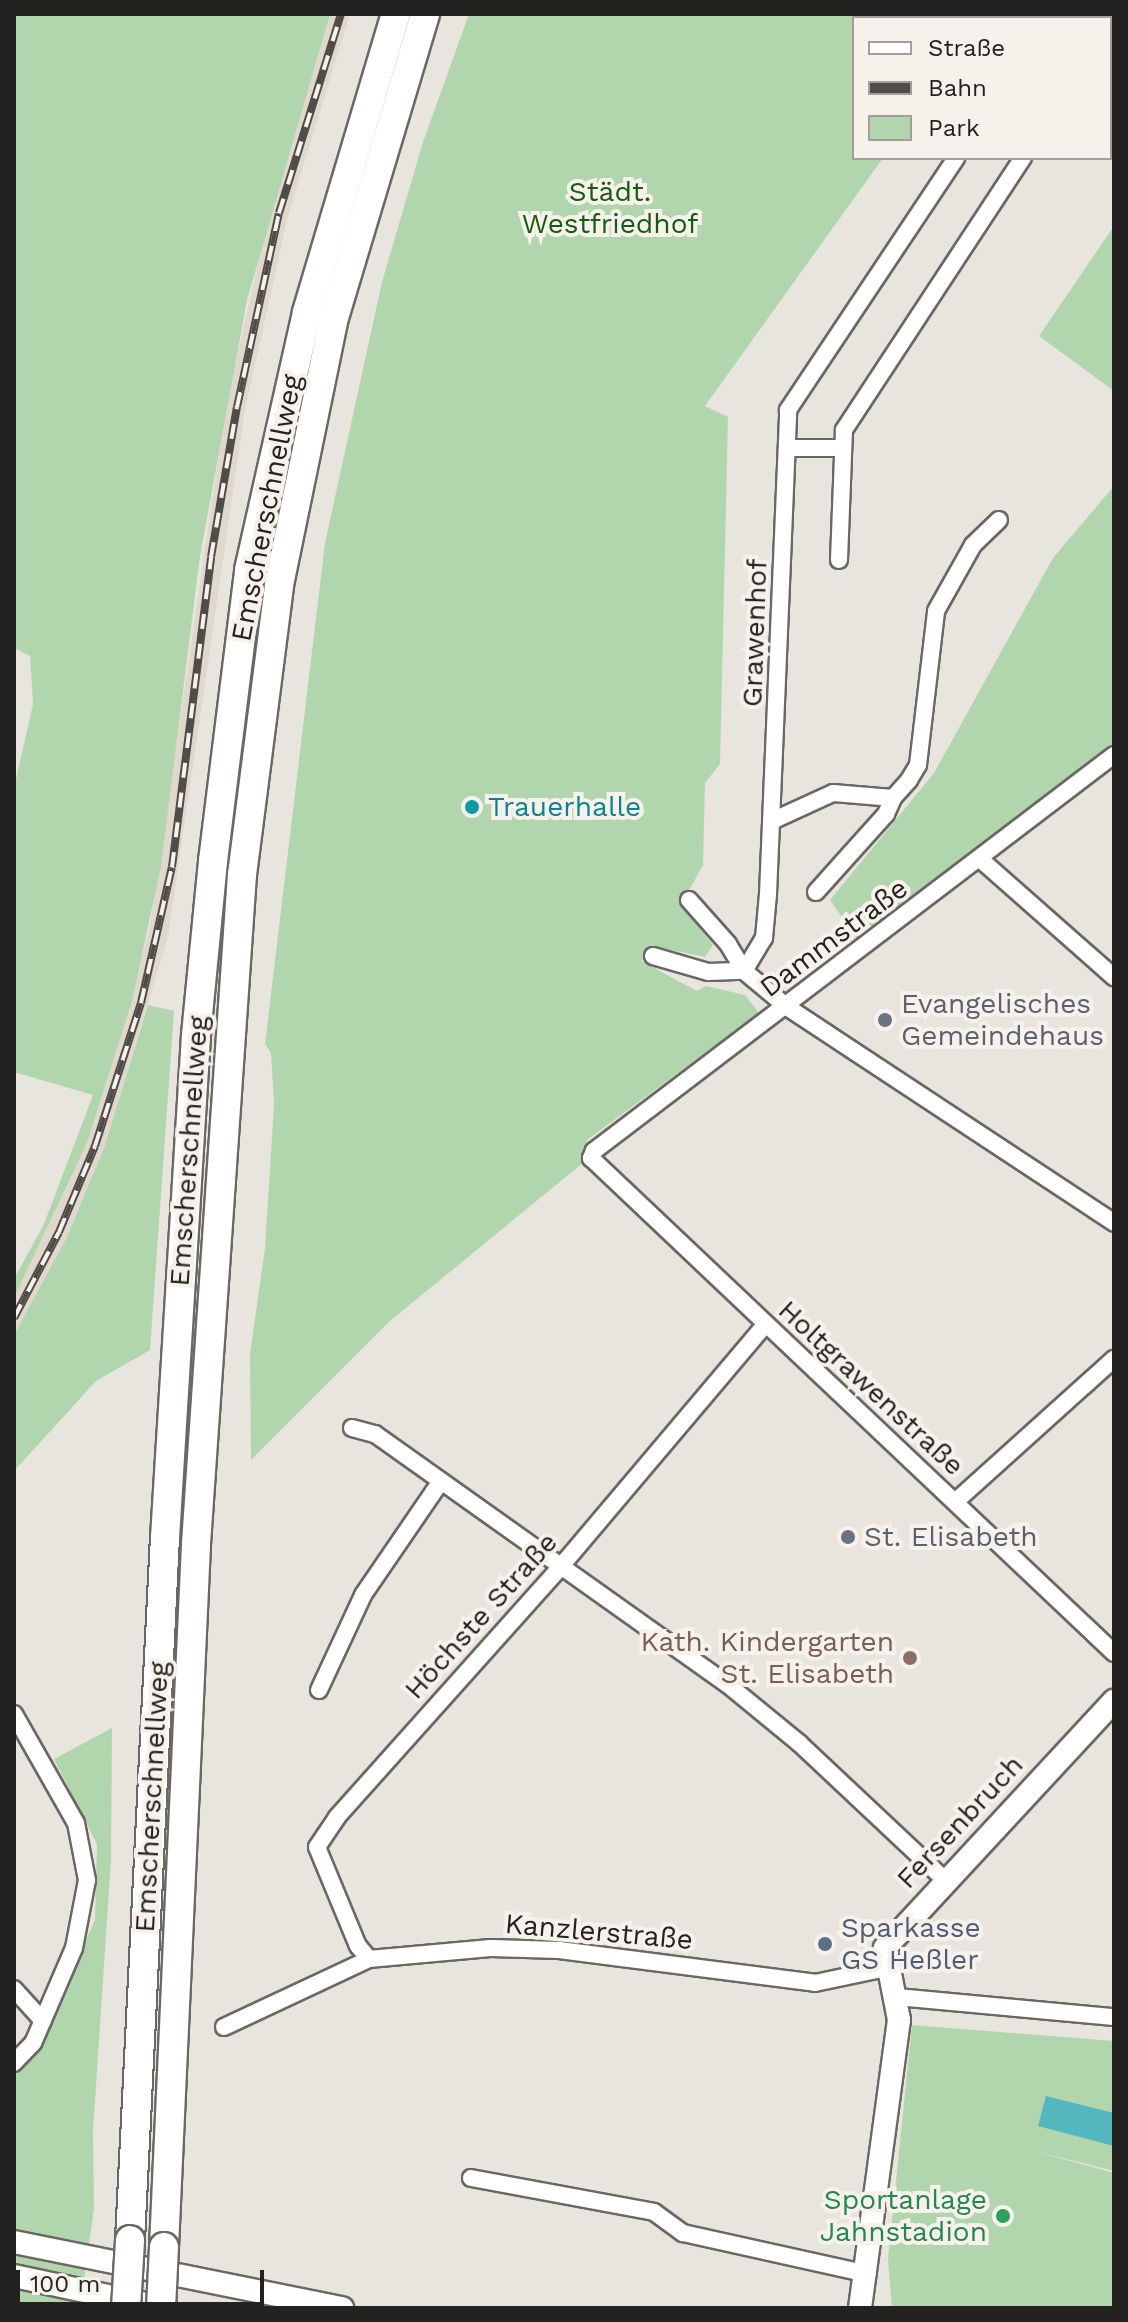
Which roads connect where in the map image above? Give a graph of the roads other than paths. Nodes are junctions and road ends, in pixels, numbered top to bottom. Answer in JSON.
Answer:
{"nodes":[{"id":1,"x":396,"y":14,"type":"edge"},
{"id":2,"x":425,"y":14,"type":"edge"},
{"id":3,"x":955,"y":160,"type":"edge"},
{"id":4,"x":1022,"y":160,"type":"edge"},
{"id":5,"x":789,"y":448,"type":"junction"},
{"id":6,"x":841,"y":448,"type":"junction"},
{"id":7,"x":999,"y":520,"type":"dead end"},
{"id":8,"x":839,"y":560,"type":"dead end"},
{"id":9,"x":1112,"y":760,"type":"edge"},
{"id":10,"x":893,"y":798,"type":"junction"},
{"id":11,"x":774,"y":820,"type":"junction"},
{"id":12,"x":980,"y":859,"type":"junction"},
{"id":13,"x":816,"y":892,"type":"dead end"},
{"id":14,"x":689,"y":900,"type":"dead end"},
{"id":15,"x":653,"y":956,"type":"dead end"},
{"id":16,"x":744,"y":971,"type":"junction"},
{"id":17,"x":1114,"y":977,"type":"edge"},
{"id":18,"x":787,"y":1007,"type":"junction"},
{"id":19,"x":592,"y":1163,"type":"joint"},
{"id":20,"x":1114,"y":1223,"type":"edge"},
{"id":21,"x":765,"y":1325,"type":"junction"},
{"id":22,"x":1114,"y":1359,"type":"edge"},
{"id":23,"x":352,"y":1428,"type":"dead end"},
{"id":24,"x":441,"y":1481,"type":"junction"},
{"id":25,"x":955,"y":1502,"type":"junction"},
{"id":26,"x":562,"y":1565,"type":"junction"},
{"id":27,"x":1114,"y":1653,"type":"edge"},
{"id":28,"x":319,"y":1690,"type":"dead end"},
{"id":29,"x":1114,"y":1701,"type":"edge"},
{"id":30,"x":14,"y":1714,"type":"edge"},
{"id":31,"x":946,"y":1881,"type":"junction"},
{"id":32,"x":369,"y":1959,"type":"junction"},
{"id":33,"x":886,"y":1968,"type":"junction"},
{"id":34,"x":14,"y":1989,"type":"edge"},
{"id":35,"x":897,"y":1997,"type":"junction"},
{"id":36,"x":1114,"y":2017,"type":"edge"},
{"id":37,"x":43,"y":2021,"type":"junction"},
{"id":38,"x":224,"y":2027,"type":"dead end"},
{"id":39,"x":14,"y":2063,"type":"edge"},
{"id":40,"x":471,"y":2178,"type":"dead end"},
{"id":41,"x":14,"y":2242,"type":"edge"},
{"id":42,"x":868,"y":2274,"type":"junction"},
{"id":43,"x":14,"y":2276,"type":"edge"},
{"id":44,"x":126,"y":2308,"type":"edge"},
{"id":45,"x":163,"y":2308,"type":"edge"},
{"id":46,"x":342,"y":2308,"type":"edge"},
{"id":47,"x":860,"y":2308,"type":"edge"},
{"id":48,"x":872,"y":2308,"type":"edge"}],
"edges":[{"from":1,"to":44,"type":"highway","name":"Emscherschnellweg","bridge":true},
{"from":2,"to":45,"type":"highway","name":"Emscherschnellweg","bridge":true},
{"from":3,"to":5,"type":"street","name":"Grawenhof"},
{"from":4,"to":6,"type":"street"},
{"from":5,"to":6,"type":"street"},
{"from":5,"to":11,"type":"street","name":"Grawenhof"},
{"from":6,"to":8,"type":"street"},
{"from":7,"to":10,"type":"street"},
{"from":9,"to":12,"type":"street","name":"Dammstraße"},
{"from":10,"to":11,"type":"street"},
{"from":10,"to":13,"type":"street"},
{"from":11,"to":16,"type":"street","name":"Grawenhof"},
{"from":12,"to":17,"type":"street"},
{"from":12,"to":18,"type":"street","name":"Dammstraße"},
{"from":14,"to":16,"type":"street"},
{"from":15,"to":16,"type":"street"},
{"from":16,"to":18,"type":"street"},
{"from":18,"to":19,"type":"street","name":"Dammstraße"},
{"from":18,"to":20,"type":"street"},
{"from":19,"to":21,"type":"street","name":"Holtgrawenstraße"},
{"from":21,"to":25,"type":"street","name":"Holtgrawenstraße"},
{"from":21,"to":26,"type":"street","name":"Höchste Straße"},
{"from":22,"to":25,"type":"street"},
{"from":23,"to":24,"type":"street"},
{"from":24,"to":26,"type":"street"},
{"from":24,"to":28,"type":"street"},
{"from":25,"to":27,"type":"street","name":"Holtgrawenstraße"},
{"from":26,"to":31,"type":"street"},
{"from":26,"to":32,"type":"street","name":"Höchste Straße"},
{"from":29,"to":31,"type":"street","name":"Fersenbruch"},
{"from":30,"to":37,"type":"street"},
{"from":31,"to":33,"type":"street","name":"Fersenbruch"},
{"from":32,"to":33,"type":"street","name":"Kanzlerstraße"},
{"from":32,"to":38,"type":"street","name":"Kanzlerstraße"},
{"from":33,"to":35,"type":"street"},
{"from":34,"to":37,"type":"street"},
{"from":35,"to":36,"type":"street"},
{"from":35,"to":42,"type":"street"},
{"from":37,"to":39,"type":"street"},
{"from":40,"to":42,"type":"street"},
{"from":41,"to":46,"type":"street"},
{"from":42,"to":47,"type":"street"},
{"from":42,"to":48,"type":"street"},
{"from":43,"to":45,"type":"street"}]}
